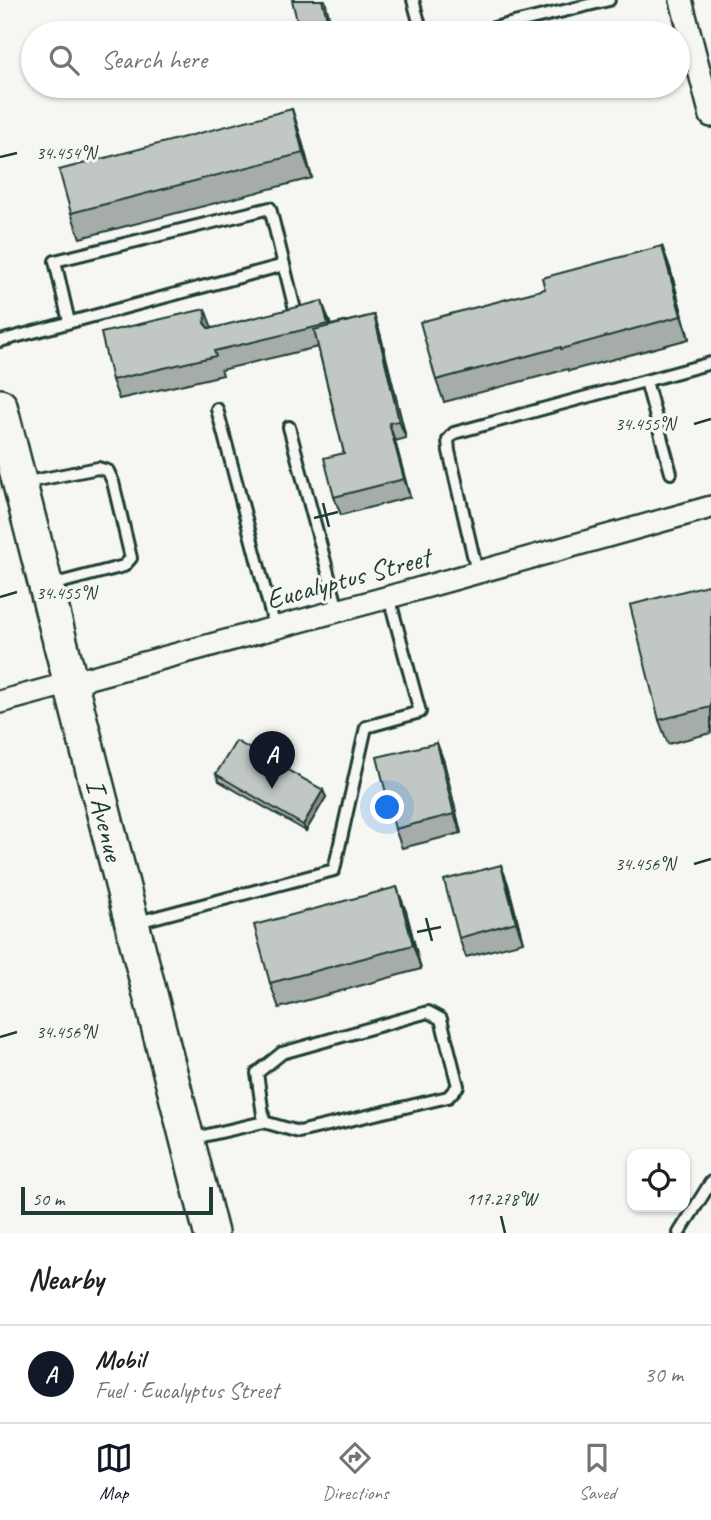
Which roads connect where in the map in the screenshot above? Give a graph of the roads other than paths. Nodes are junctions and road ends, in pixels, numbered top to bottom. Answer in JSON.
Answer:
{"nodes":[{"id":1,"x":413,"y":0,"type":"edge"},
{"id":2,"x":609,"y":0,"type":"edge"},
{"id":3,"x":681,"y":0,"type":"edge"},
{"id":4,"x":419,"y":21,"type":"edge"},
{"id":5,"x":522,"y":21,"type":"edge"},
{"id":6,"x":686,"y":21,"type":"edge"},
{"id":7,"x":690,"y":35,"type":"edge"},
{"id":8,"x":711,"y":116,"type":"edge"},
{"id":9,"x":284,"y":265,"type":"junction"},
{"id":10,"x":287,"y":321,"type":"edge"},
{"id":11,"x":69,"y":322,"type":"junction"},
{"id":12,"x":0,"y":341,"type":"edge"},
{"id":13,"x":711,"y":363,"type":"edge"},
{"id":14,"x":646,"y":382,"type":"junction"},
{"id":15,"x":0,"y":406,"type":"edge"},
{"id":16,"x":217,"y":409,"type":"dead end"},
{"id":17,"x":289,"y":427,"type":"dead end"},
{"id":18,"x":671,"y":473,"type":"dead end"},
{"id":19,"x":19,"y":484,"type":"junction"},
{"id":20,"x":711,"y":507,"type":"edge"},
{"id":21,"x":477,"y":572,"type":"junction"},
{"id":22,"x":45,"y":587,"type":"junction"},
{"id":23,"x":389,"y":597,"type":"junction"},
{"id":24,"x":338,"y":610,"type":"junction"},
{"id":25,"x":275,"y":628,"type":"junction"},
{"id":26,"x":70,"y":684,"type":"junction"},
{"id":27,"x":0,"y":702,"type":"edge"},
{"id":28,"x":132,"y":924,"type":"junction"},
{"id":29,"x":264,"y":1122,"type":"junction"},
{"id":30,"x":187,"y":1140,"type":"junction"},
{"id":31,"x":711,"y":1182,"type":"edge"},
{"id":32,"x":211,"y":1233,"type":"edge"},
{"id":33,"x":679,"y":1233,"type":"edge"}],
"edges":[{"from":1,"to":4,"type":"lane"},
{"from":2,"to":5,"type":"lane"},
{"from":3,"to":6,"type":"street"},
{"from":7,"to":8,"type":"street"},
{"from":9,"to":10,"type":"lane"},
{"from":9,"to":11,"type":"lane"},
{"from":9,"to":11,"type":"lane"},
{"from":11,"to":12,"type":"lane"},
{"from":13,"to":14,"type":"lane"},
{"from":14,"to":18,"type":"lane"},
{"from":14,"to":21,"type":"lane"},
{"from":15,"to":19,"type":"main road","name":"I Avenue"},
{"from":16,"to":25,"type":"lane"},
{"from":17,"to":24,"type":"lane"},
{"from":19,"to":22,"type":"main road","name":"I Avenue"},
{"from":19,"to":22,"type":"lane"},
{"from":20,"to":21,"type":"street","name":"Eucalyptus Street"},
{"from":21,"to":23,"type":"street","name":"Eucalyptus Street"},
{"from":22,"to":26,"type":"main road","name":"I Avenue"},
{"from":23,"to":24,"type":"street","name":"Eucalyptus Street"},
{"from":23,"to":28,"type":"lane"},
{"from":24,"to":25,"type":"street","name":"Eucalyptus Street"},
{"from":25,"to":26,"type":"street","name":"Eucalyptus Street"},
{"from":26,"to":27,"type":"street","name":"Eucalyptus Street"},
{"from":26,"to":28,"type":"main road","name":"I Avenue"},
{"from":28,"to":30,"type":"main road","name":"I Avenue"},
{"from":29,"to":29,"type":"lane"},
{"from":29,"to":30,"type":"lane"},
{"from":30,"to":32,"type":"main road","name":"I Avenue"},
{"from":31,"to":33,"type":"lane"}]}
